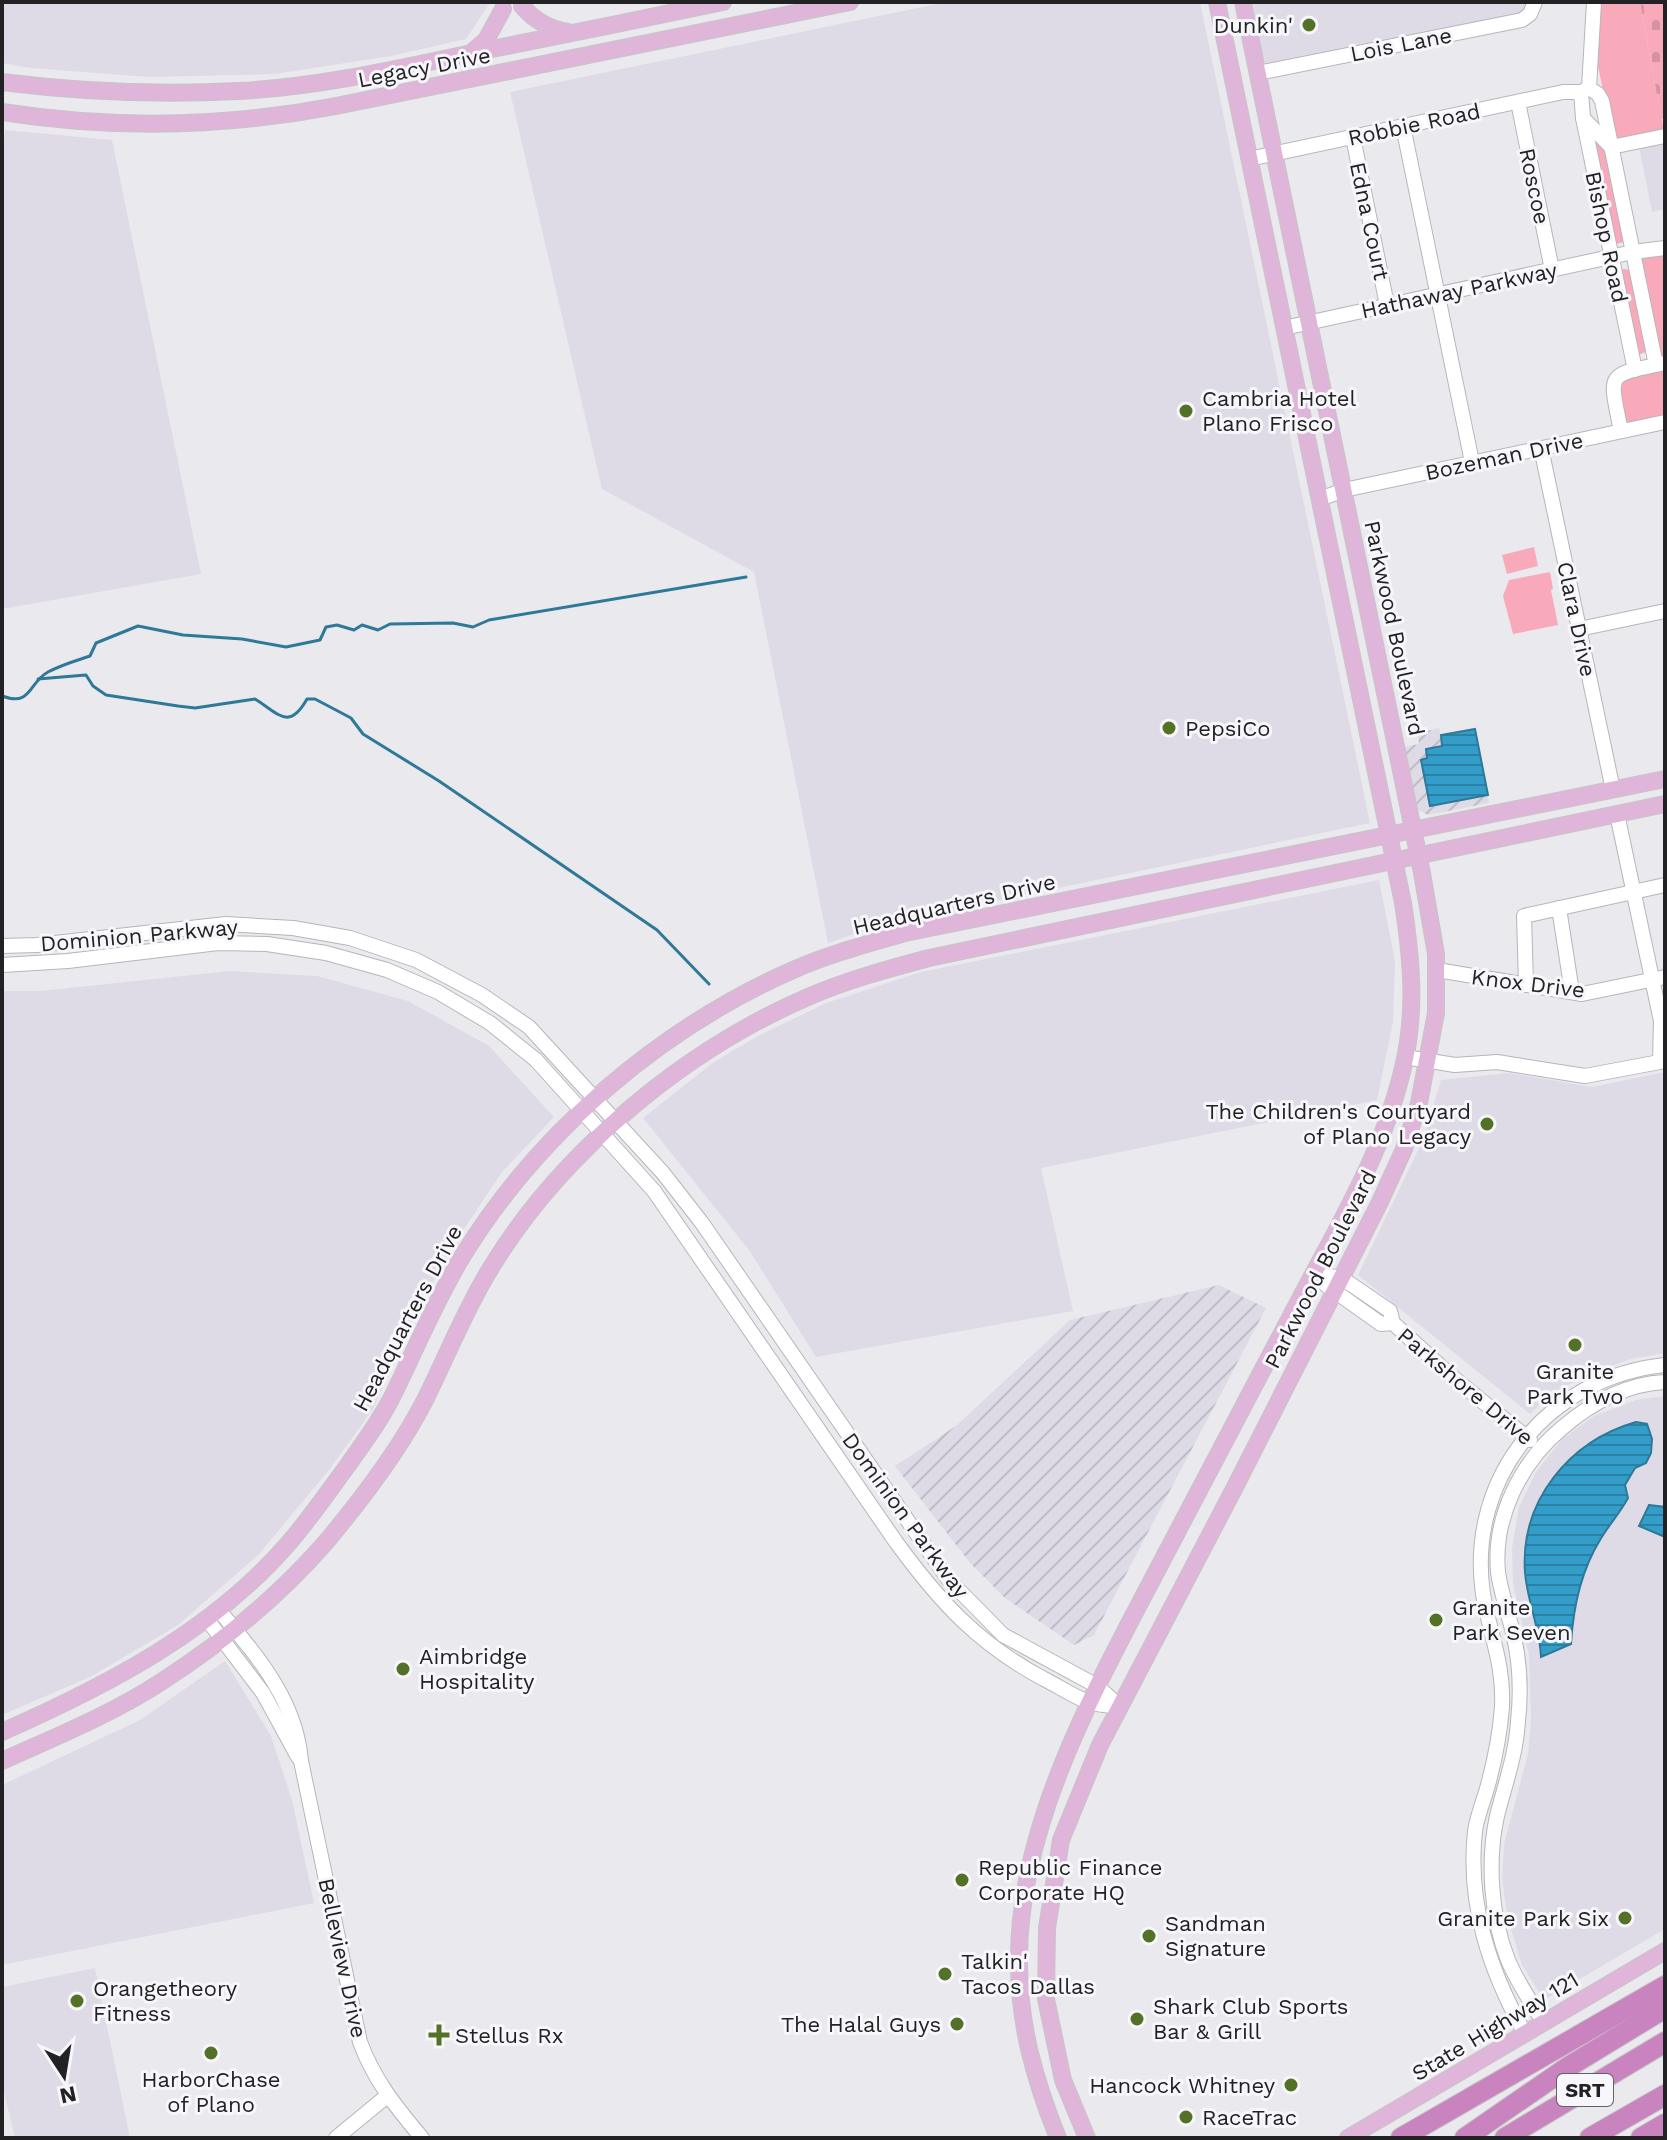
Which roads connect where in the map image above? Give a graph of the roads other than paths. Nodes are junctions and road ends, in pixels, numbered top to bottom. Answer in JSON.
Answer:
{"nodes":[{"id":1,"x":723,"y":2,"type":"edge"},
{"id":2,"x":850,"y":2,"type":"edge"},
{"id":3,"x":1217,"y":2,"type":"edge"},
{"id":4,"x":1243,"y":2,"type":"edge"},
{"id":5,"x":1535,"y":2,"type":"edge"},
{"id":6,"x":1594,"y":2,"type":"edge"},
{"id":7,"x":522,"y":6,"type":"dead end"},
{"id":8,"x":503,"y":9,"type":"dead end"},
{"id":9,"x":574,"y":33,"type":"junction"},
{"id":10,"x":470,"y":53,"type":"junction"},
{"id":11,"x":1258,"y":73,"type":"junction"},
{"id":12,"x":2,"y":82,"type":"edge"},
{"id":13,"x":1585,"y":90,"type":"junction"},
{"id":14,"x":1518,"y":102,"type":"junction"},
{"id":15,"x":2,"y":112,"type":"edge"},
{"id":16,"x":1583,"y":118,"type":"junction"},
{"id":17,"x":1403,"y":126,"type":"junction"},
{"id":18,"x":1665,"y":136,"type":"edge"},
{"id":19,"x":1353,"y":137,"type":"junction"},
{"id":20,"x":1611,"y":147,"type":"junction"},
{"id":21,"x":1275,"y":154,"type":"junction"},
{"id":22,"x":1249,"y":159,"type":"junction"},
{"id":23,"x":1665,"y":248,"type":"edge"},
{"id":24,"x":1633,"y":252,"type":"junction"},
{"id":25,"x":1611,"y":257,"type":"junction"},
{"id":26,"x":1552,"y":270,"type":"junction"},
{"id":27,"x":1437,"y":294,"type":"junction"},
{"id":28,"x":1387,"y":305,"type":"junction"},
{"id":29,"x":1310,"y":322,"type":"junction"},
{"id":30,"x":1284,"y":328,"type":"junction"},
{"id":31,"x":1661,"y":364,"type":"edge"},
{"id":32,"x":1635,"y":370,"type":"junction"},
{"id":33,"x":1665,"y":422,"type":"edge"},
{"id":34,"x":1621,"y":431,"type":"junction"},
{"id":35,"x":1541,"y":448,"type":"junction"},
{"id":36,"x":1472,"y":462,"type":"junction"},
{"id":37,"x":1344,"y":490,"type":"junction"},
{"id":38,"x":1318,"y":492,"type":"junction"},
{"id":39,"x":1665,"y":611,"type":"edge"},
{"id":40,"x":1579,"y":629,"type":"junction"},
{"id":41,"x":1375,"y":641,"type":"junction"},
{"id":42,"x":1350,"y":647,"type":"junction"},
{"id":43,"x":1665,"y":779,"type":"edge"},
{"id":44,"x":1613,"y":790,"type":"junction"},
{"id":45,"x":1665,"y":804,"type":"edge"},
{"id":46,"x":1617,"y":814,"type":"junction"},
{"id":47,"x":1414,"y":831,"type":"junction"},
{"id":48,"x":1389,"y":836,"type":"junction"},
{"id":49,"x":1419,"y":855,"type":"junction"},
{"id":50,"x":1395,"y":860,"type":"junction"},
{"id":51,"x":1665,"y":885,"type":"edge"},
{"id":52,"x":1634,"y":892,"type":"junction"},
{"id":53,"x":1559,"y":908,"type":"junction"},
{"id":54,"x":159,"y":930,"type":"junction"},
{"id":55,"x":2,"y":946,"type":"edge"},
{"id":56,"x":162,"y":949,"type":"junction"},
{"id":57,"x":2,"y":965,"type":"edge"},
{"id":58,"x":1437,"y":970,"type":"junction"},
{"id":59,"x":1659,"y":978,"type":"edge"},
{"id":60,"x":1526,"y":985,"type":"junction"},
{"id":61,"x":1572,"y":992,"type":"junction"},
{"id":62,"x":1405,"y":1057,"type":"junction"},
{"id":63,"x":1429,"y":1061,"type":"junction"},
{"id":64,"x":1662,"y":1061,"type":"edge"},
{"id":65,"x":595,"y":1100,"type":"junction"},
{"id":66,"x":581,"y":1113,"type":"junction"},
{"id":67,"x":616,"y":1122,"type":"junction"},
{"id":68,"x":601,"y":1135,"type":"junction"},
{"id":69,"x":1313,"y":1273,"type":"junction"},
{"id":70,"x":1337,"y":1285,"type":"junction"},
{"id":71,"x":746,"y":1288,"type":"junction"},
{"id":72,"x":731,"y":1299,"type":"junction"},
{"id":73,"x":1662,"y":1365,"type":"edge"},
{"id":74,"x":1663,"y":1382,"type":"edge"},
{"id":75,"x":388,"y":1405,"type":"junction"},
{"id":76,"x":415,"y":1417,"type":"junction"},
{"id":77,"x":1526,"y":1435,"type":"junction"},
{"id":78,"x":1539,"y":1448,"type":"junction"},
{"id":79,"x":1209,"y":1473,"type":"junction"},
{"id":80,"x":1235,"y":1487,"type":"junction"},
{"id":81,"x":975,"y":1607,"type":"junction"},
{"id":82,"x":212,"y":1614,"type":"junction"},
{"id":83,"x":961,"y":1621,"type":"junction"},
{"id":84,"x":228,"y":1633,"type":"junction"},
{"id":85,"x":1502,"y":1684,"type":"junction"},
{"id":86,"x":1519,"y":1685,"type":"junction"},
{"id":87,"x":1097,"y":1686,"type":"junction"},
{"id":88,"x":1088,"y":1702,"type":"junction"},
{"id":89,"x":1120,"y":1707,"type":"junction"},
{"id":90,"x":38,"y":1716,"type":"junction"},
{"id":91,"x":2,"y":1732,"type":"edge"},
{"id":92,"x":50,"y":1739,"type":"junction"},
{"id":93,"x":2,"y":1761,"type":"edge"},
{"id":94,"x":1476,"y":1897,"type":"junction"},
{"id":95,"x":1494,"y":1897,"type":"junction"},
{"id":96,"x":1021,"y":1934,"type":"junction"},
{"id":97,"x":1047,"y":1934,"type":"junction"},
{"id":98,"x":1665,"y":1951,"type":"edge"},
{"id":99,"x":1665,"y":1986,"type":"edge"},
{"id":100,"x":1665,"y":2008,"type":"edge"},
{"id":101,"x":1544,"y":2023,"type":"junction"},
{"id":102,"x":1626,"y":2031,"type":"junction"},
{"id":103,"x":1525,"y":2034,"type":"junction"},
{"id":104,"x":1665,"y":2042,"type":"edge"},
{"id":105,"x":1063,"y":2080,"type":"junction"},
{"id":106,"x":1039,"y":2090,"type":"junction"},
{"id":107,"x":1665,"y":2095,"type":"edge"},
{"id":108,"x":387,"y":2096,"type":"junction"},
{"id":109,"x":1665,"y":2124,"type":"edge"},
{"id":110,"x":336,"y":2138,"type":"edge"},
{"id":111,"x":422,"y":2138,"type":"edge"},
{"id":112,"x":1058,"y":2138,"type":"edge"},
{"id":113,"x":1087,"y":2138,"type":"edge"},
{"id":114,"x":1348,"y":2138,"type":"edge"},
{"id":115,"x":1401,"y":2138,"type":"edge"},
{"id":116,"x":1424,"y":2138,"type":"edge"},
{"id":117,"x":1465,"y":2138,"type":"edge"},
{"id":118,"x":1505,"y":2138,"type":"edge"},
{"id":119,"x":1590,"y":2138,"type":"edge"},
{"id":120,"x":1641,"y":2138,"type":"edge"}],
"edges":[{"from":1,"to":9,"type":"main road","name":"Legacy Drive"},
{"from":2,"to":15,"type":"main road","name":"Legacy Drive"},
{"from":3,"to":22,"type":"main road","name":"Parkwood Boulevard"},
{"from":4,"to":11,"type":"main road","name":"Parkwood Boulevard"},
{"from":5,"to":11,"type":"street","name":"Lois Lane"},
{"from":6,"to":13,"type":"street","name":"Bishop Road"},
{"from":7,"to":9,"type":"main road"},
{"from":8,"to":10,"type":"main road"},
{"from":9,"to":10,"type":"main road","name":"Legacy Drive"},
{"from":10,"to":12,"type":"main road","name":"Legacy Drive"},
{"from":11,"to":21,"type":"main road","name":"Parkwood Boulevard"},
{"from":13,"to":14,"type":"street","name":"Robbie Road"},
{"from":13,"to":16,"type":"street","name":"Bishop Road"},
{"from":13,"to":20,"type":"street","name":"Bishop Road"},
{"from":14,"to":17,"type":"street","name":"Robbie Road"},
{"from":14,"to":26,"type":"street","name":"Roscoe"},
{"from":16,"to":20,"type":"street"},
{"from":16,"to":25,"type":"street","name":"Bishop Road"},
{"from":17,"to":19,"type":"street","name":"Robbie Road"},
{"from":17,"to":27,"type":"street"},
{"from":18,"to":20,"type":"street"},
{"from":19,"to":21,"type":"street","name":"Robbie Road"},
{"from":19,"to":28,"type":"street","name":"Edna Court"},
{"from":20,"to":24,"type":"street","name":"Bishop Road"},
{"from":21,"to":22,"type":"street","name":"Robbie Road"},
{"from":21,"to":29,"type":"main road","name":"Parkwood Boulevard"},
{"from":22,"to":30,"type":"main road","name":"Parkwood Boulevard"},
{"from":23,"to":24,"type":"street","name":"Hathaway Parkway"},
{"from":24,"to":25,"type":"street","name":"Hathaway Parkway"},
{"from":24,"to":31,"type":"street","name":"Bishop Road"},
{"from":25,"to":26,"type":"street","name":"Hathaway Parkway"},
{"from":25,"to":32,"type":"street","name":"Bishop Road"},
{"from":26,"to":27,"type":"street","name":"Hathaway Parkway"},
{"from":27,"to":28,"type":"street","name":"Hathaway Parkway"},
{"from":27,"to":36,"type":"street"},
{"from":28,"to":29,"type":"street","name":"Hathaway Parkway"},
{"from":29,"to":30,"type":"street","name":"Hathaway Parkway"},
{"from":29,"to":37,"type":"main road","name":"Parkwood Boulevard"},
{"from":30,"to":38,"type":"main road","name":"Parkwood Boulevard"},
{"from":31,"to":32,"type":"street","name":"Bishop Road"},
{"from":32,"to":34,"type":"street"},
{"from":33,"to":34,"type":"street","name":"Bozeman Drive"},
{"from":34,"to":35,"type":"street","name":"Bozeman Drive"},
{"from":35,"to":36,"type":"street","name":"Bozeman Drive"},
{"from":35,"to":40,"type":"street","name":"Clara Drive"},
{"from":36,"to":37,"type":"street","name":"Bozeman Drive"},
{"from":37,"to":38,"type":"street","name":"Bozeman Drive"},
{"from":37,"to":41,"type":"main road","name":"Parkwood Boulevard"},
{"from":38,"to":42,"type":"main road","name":"Parkwood Boulevard"},
{"from":39,"to":40,"type":"street"},
{"from":40,"to":44,"type":"street","name":"Clara Drive"},
{"from":41,"to":42,"type":"main road"},
{"from":41,"to":47,"type":"main road","name":"Parkwood Boulevard"},
{"from":42,"to":48,"type":"main road","name":"Parkwood Boulevard"},
{"from":43,"to":44,"type":"main road","name":"Headquarters Drive"},
{"from":44,"to":46,"type":"main road"},
{"from":44,"to":47,"type":"main road","name":"Headquarters Drive"},
{"from":45,"to":46,"type":"main road"},
{"from":46,"to":49,"type":"main road"},
{"from":46,"to":52,"type":"street"},
{"from":47,"to":48,"type":"main road","name":"Headquarters Drive"},
{"from":47,"to":49,"type":"main road","name":"Parkwood Boulevard"},
{"from":48,"to":50,"type":"main road","name":"Parkwood Boulevard"},
{"from":48,"to":65,"type":"main road","name":"Headquarters Drive"},
{"from":49,"to":50,"type":"main road"},
{"from":49,"to":58,"type":"main road","name":"Parkwood Boulevard"},
{"from":50,"to":62,"type":"main road","name":"Parkwood Boulevard"},
{"from":50,"to":67,"type":"main road"},
{"from":51,"to":52,"type":"street"},
{"from":52,"to":53,"type":"street"},
{"from":52,"to":59,"type":"street"},
{"from":53,"to":60,"type":"street"},
{"from":53,"to":61,"type":"street"},
{"from":54,"to":55,"type":"street","name":"Dominion Parkway"},
{"from":54,"to":56,"type":"street"},
{"from":54,"to":65,"type":"street","name":"Dominion Parkway"},
{"from":56,"to":57,"type":"street","name":"Dominion Parkway"},
{"from":56,"to":66,"type":"street","name":"Dominion Parkway"},
{"from":58,"to":60,"type":"street","name":"Knox Drive"},
{"from":58,"to":63,"type":"main road","name":"Parkwood Boulevard"},
{"from":59,"to":61,"type":"street","name":"Knox Drive"},
{"from":59,"to":64,"type":"street"},
{"from":60,"to":61,"type":"street","name":"Knox Drive"},
{"from":62,"to":63,"type":"street"},
{"from":62,"to":69,"type":"main road","name":"Parkwood Boulevard"},
{"from":63,"to":64,"type":"street"},
{"from":63,"to":70,"type":"main road","name":"Parkwood Boulevard"},
{"from":65,"to":66,"type":"main road","name":"Headquarters Drive"},
{"from":65,"to":67,"type":"street","name":"Dominion Parkway"},
{"from":66,"to":68,"type":"street","name":"Dominion Parkway"},
{"from":66,"to":75,"type":"main road","name":"Headquarters Drive"},
{"from":67,"to":68,"type":"main road"},
{"from":67,"to":71,"type":"street","name":"Dominion Parkway"},
{"from":68,"to":72,"type":"street","name":"Dominion Parkway"},
{"from":68,"to":76,"type":"main road"},
{"from":69,"to":70,"type":"street","name":"Parkshore Drive"},
{"from":69,"to":79,"type":"main road","name":"Parkwood Boulevard"},
{"from":70,"to":77,"type":"street","name":"Parkshore Drive"},
{"from":70,"to":80,"type":"main road","name":"Parkwood Boulevard"},
{"from":71,"to":72,"type":"street"},
{"from":71,"to":81,"type":"street","name":"Dominion Parkway"},
{"from":72,"to":83,"type":"street","name":"Dominion Parkway"},
{"from":73,"to":74,"type":"street"},
{"from":73,"to":77,"type":"street"},
{"from":74,"to":78,"type":"street"},
{"from":75,"to":76,"type":"main road"},
{"from":75,"to":82,"type":"main road","name":"Headquarters Drive"},
{"from":76,"to":84,"type":"main road"},
{"from":77,"to":78,"type":"street","name":"Parkshore Drive"},
{"from":77,"to":85,"type":"street"},
{"from":78,"to":86,"type":"street"},
{"from":79,"to":80,"type":"main road"},
{"from":79,"to":87,"type":"main road","name":"Parkwood Boulevard"},
{"from":80,"to":89,"type":"main road","name":"Parkwood Boulevard"},
{"from":81,"to":83,"type":"street"},
{"from":81,"to":87,"type":"street","name":"Dominion Parkway"},
{"from":82,"to":84,"type":"street","name":"Belleview Drive"},
{"from":82,"to":90,"type":"main road","name":"Headquarters Drive"},
{"from":83,"to":88,"type":"street","name":"Dominion Parkway"},
{"from":84,"to":92,"type":"main road"},
{"from":84,"to":108,"type":"street","name":"Belleview Drive"},
{"from":85,"to":86,"type":"street"},
{"from":85,"to":94,"type":"street"},
{"from":86,"to":95,"type":"street"},
{"from":87,"to":88,"type":"main road","name":"Parkwood Boulevard"},
{"from":87,"to":89,"type":"street","name":"Dominion Parkway"},
{"from":88,"to":89,"type":"street","name":"Dominion Parkway"},
{"from":88,"to":96,"type":"main road","name":"Parkwood Boulevard"},
{"from":89,"to":97,"type":"main road","name":"Parkwood Boulevard"},
{"from":90,"to":91,"type":"main road","name":"Headquarters Drive"},
{"from":90,"to":92,"type":"main road"},
{"from":92,"to":93,"type":"main road"},
{"from":94,"to":95,"type":"street"},
{"from":94,"to":103,"type":"street"},
{"from":95,"to":101,"type":"street"},
{"from":96,"to":97,"type":"main road"},
{"from":96,"to":106,"type":"main road","name":"Parkwood Boulevard"},
{"from":97,"to":105,"type":"main road","name":"Parkwood Boulevard"},
{"from":98,"to":101,"type":"main road","name":"State Highway 121"},
{"from":99,"to":115,"type":"highway"},
{"from":100,"to":102,"type":"highway"},
{"from":101,"to":103,"type":"main road","name":"State Highway 121"},
{"from":102,"to":116,"type":"highway"},
{"from":102,"to":117,"type":"highway"},
{"from":103,"to":114,"type":"main road","name":"State Highway 121"},
{"from":104,"to":118,"type":"highway","number":"SRT"},
{"from":105,"to":106,"type":"main road"},
{"from":105,"to":113,"type":"main road","name":"Parkwood Boulevard"},
{"from":106,"to":112,"type":"main road","name":"Parkwood Boulevard"},
{"from":107,"to":119,"type":"highway","number":"SRT"},
{"from":108,"to":110,"type":"street"},
{"from":108,"to":111,"type":"street","name":"Belleview Drive"},
{"from":109,"to":120,"type":"highway"}]}
